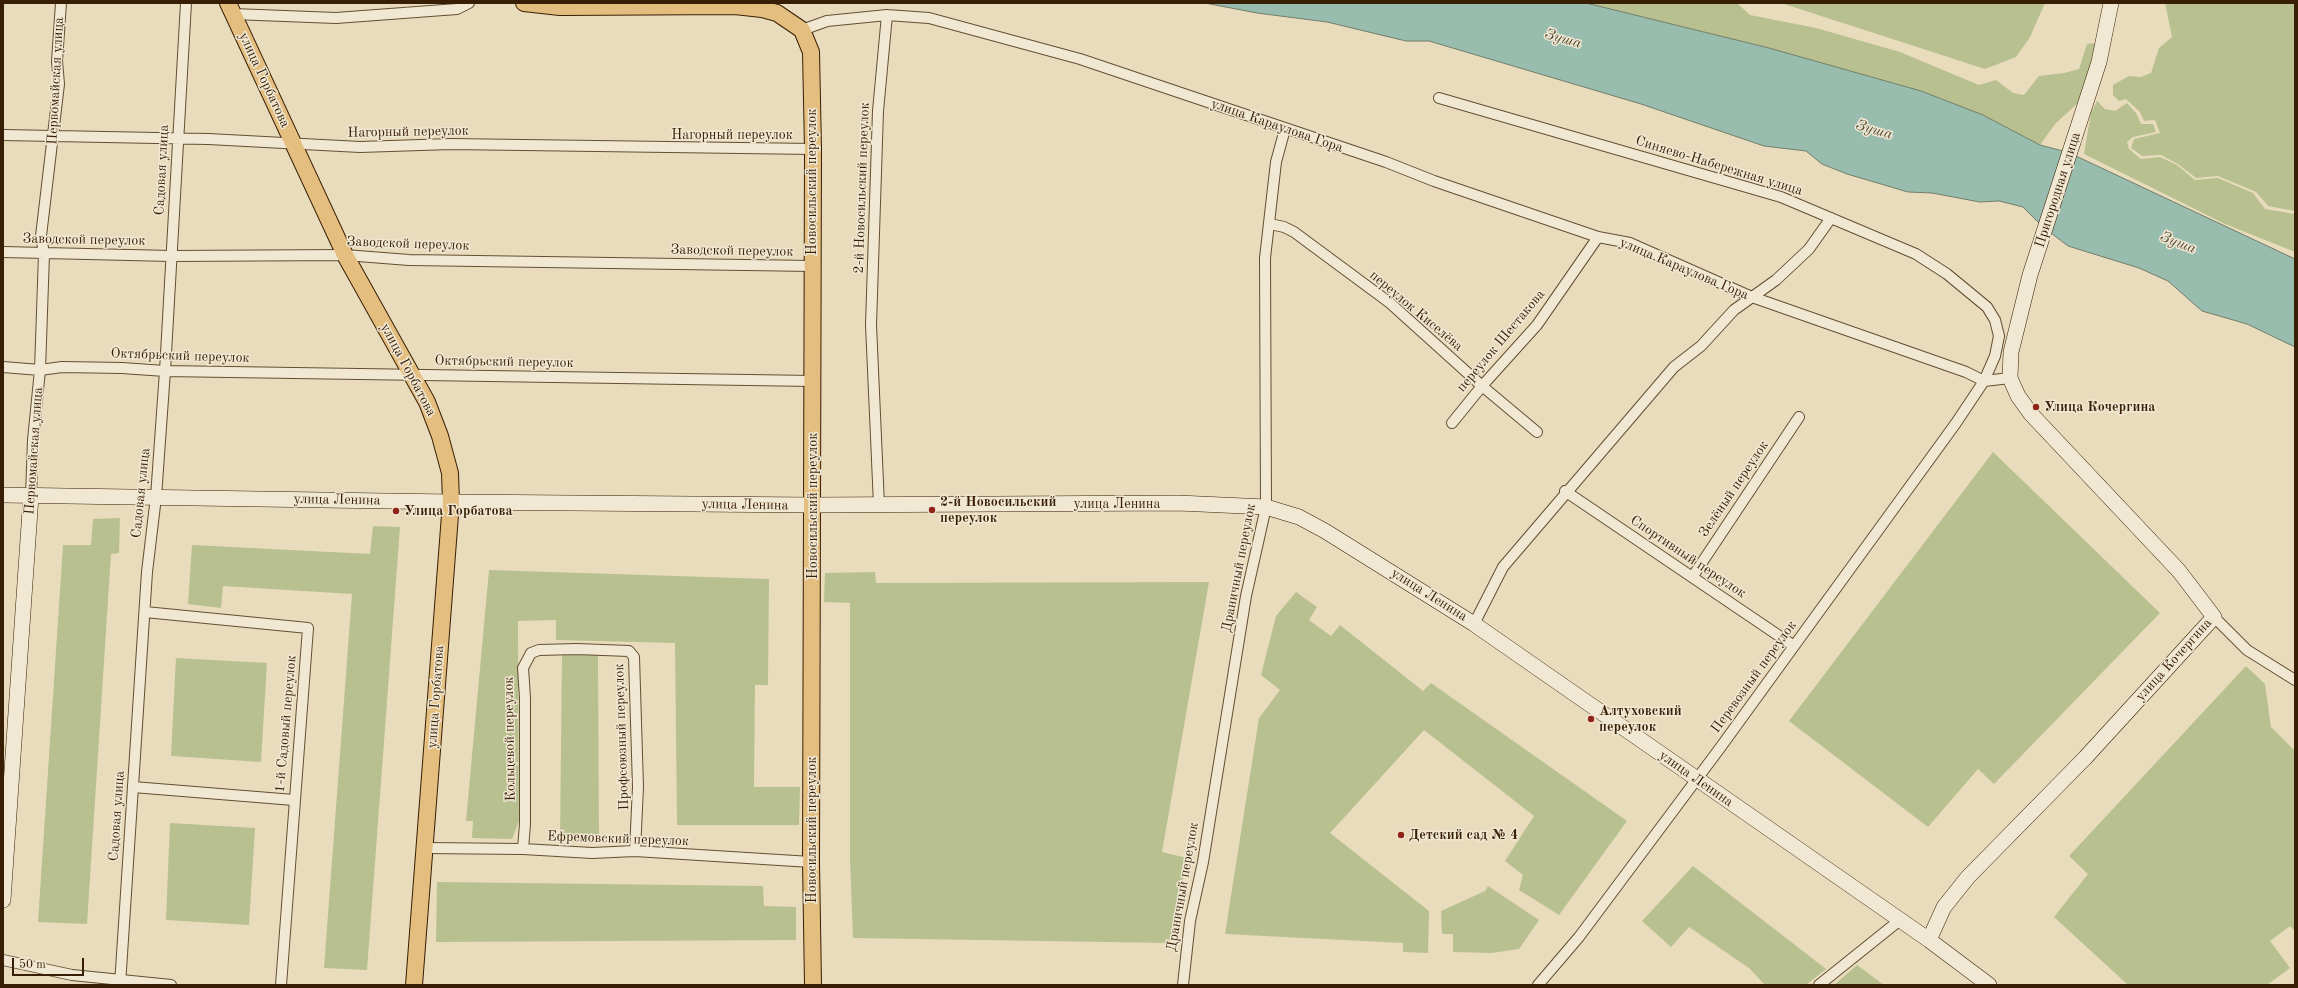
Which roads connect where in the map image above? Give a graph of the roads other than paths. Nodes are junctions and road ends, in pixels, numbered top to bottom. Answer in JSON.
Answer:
{"nodes":[{"id":1,"x":61,"y":3,"type":"edge"},
{"id":2,"x":186,"y":3,"type":"edge"},
{"id":3,"x":469,"y":3,"type":"edge"},
{"id":4,"x":524,"y":3,"type":"edge"},
{"id":5,"x":2111,"y":3,"type":"edge"},
{"id":6,"x":230,"y":9,"type":"edge"},
{"id":7,"x":887,"y":15,"type":"junction"},
{"id":8,"x":802,"y":30,"type":"junction"},
{"id":9,"x":1439,"y":98,"type":"dead end"},
{"id":10,"x":1285,"y":129,"type":"junction"},
{"id":11,"x":3,"y":135,"type":"edge"},
{"id":12,"x":54,"y":137,"type":"junction"},
{"id":13,"x":178,"y":139,"type":"junction"},
{"id":14,"x":294,"y":145,"type":"junction"},
{"id":15,"x":813,"y":149,"type":"junction"},
{"id":16,"x":1831,"y":218,"type":"junction"},
{"id":17,"x":1270,"y":224,"type":"junction"},
{"id":18,"x":1598,"y":237,"type":"junction"},
{"id":19,"x":3,"y":252,"type":"edge"},
{"id":20,"x":44,"y":254,"type":"junction"},
{"id":21,"x":345,"y":255,"type":"junction"},
{"id":22,"x":171,"y":256,"type":"junction"},
{"id":23,"x":813,"y":266,"type":"junction"},
{"id":24,"x":1752,"y":298,"type":"junction"},
{"id":25,"x":3,"y":367,"type":"edge"},
{"id":26,"x":40,"y":370,"type":"junction"},
{"id":27,"x":164,"y":372,"type":"junction"},
{"id":28,"x":412,"y":374,"type":"junction"},
{"id":29,"x":2010,"y":378,"type":"junction"},
{"id":30,"x":813,"y":381,"type":"junction"},
{"id":31,"x":1984,"y":381,"type":"junction"},
{"id":32,"x":1482,"y":386,"type":"junction"},
{"id":33,"x":1799,"y":417,"type":"dead end"},
{"id":34,"x":1452,"y":423,"type":"dead end"},
{"id":35,"x":1538,"y":432,"type":"dead end"},
{"id":36,"x":1565,"y":491,"type":"junction"},
{"id":37,"x":3,"y":495,"type":"edge"},
{"id":38,"x":31,"y":496,"type":"junction"},
{"id":39,"x":156,"y":497,"type":"junction"},
{"id":40,"x":451,"y":502,"type":"junction"},
{"id":41,"x":813,"y":505,"type":"junction"},
{"id":42,"x":879,"y":505,"type":"junction"},
{"id":43,"x":1266,"y":507,"type":"junction"},
{"id":44,"x":1692,"y":576,"type":"junction"},
{"id":45,"x":145,"y":612,"type":"junction"},
{"id":46,"x":2214,"y":617,"type":"junction"},
{"id":47,"x":1474,"y":624,"type":"junction"},
{"id":48,"x":1794,"y":646,"type":"junction"},
{"id":49,"x":577,"y":649,"type":"joint"},
{"id":50,"x":2295,"y":680,"type":"edge"},
{"id":51,"x":1695,"y":779,"type":"junction"},
{"id":52,"x":133,"y":787,"type":"junction"},
{"id":53,"x":294,"y":800,"type":"junction"},
{"id":54,"x":425,"y":848,"type":"junction"},
{"id":55,"x":523,"y":848,"type":"junction"},
{"id":56,"x":635,"y":851,"type":"junction"},
{"id":57,"x":811,"y":862,"type":"junction"},
{"id":58,"x":3,"y":900,"type":"edge"},
{"id":59,"x":1900,"y":920,"type":"junction"},
{"id":60,"x":1930,"y":940,"type":"junction"},
{"id":61,"x":3,"y":960,"type":"edge"},
{"id":62,"x":120,"y":982,"type":"edge"},
{"id":63,"x":171,"y":985,"type":"edge"},
{"id":64,"x":281,"y":985,"type":"edge"},
{"id":65,"x":414,"y":985,"type":"edge"},
{"id":66,"x":813,"y":985,"type":"edge"},
{"id":67,"x":1183,"y":985,"type":"edge"},
{"id":68,"x":1538,"y":985,"type":"edge"},
{"id":69,"x":1820,"y":985,"type":"edge"},
{"id":70,"x":1989,"y":985,"type":"edge"}],
"edges":[{"from":1,"to":12,"type":"street","name":"Первомайская улица"},
{"from":2,"to":13,"type":"street","name":"Садовая улица"},
{"from":3,"to":6,"type":"street"},
{"from":4,"to":8,"type":"main road"},
{"from":5,"to":29,"type":"main road","name":"Пригородная улица"},
{"from":6,"to":14,"type":"main road","name":"улица Горбатова"},
{"from":7,"to":8,"type":"street","name":"улица Караулова Гора"},
{"from":7,"to":10,"type":"street","name":"улица Караулова Гора"},
{"from":7,"to":42,"type":"street","name":"2-й Новосильский переулок"},
{"from":8,"to":15,"type":"main road","name":"Новосильский переулок"},
{"from":9,"to":16,"type":"street","name":"Синяево-Набережная улица"},
{"from":10,"to":17,"type":"street","name":"Драничный переулок"},
{"from":10,"to":18,"type":"street","name":"улица Караулова Гора"},
{"from":11,"to":12,"type":"street","name":"Нагорный переулок"},
{"from":12,"to":13,"type":"street","name":"Нагорный переулок"},
{"from":12,"to":20,"type":"street","name":"Первомайская улица"},
{"from":13,"to":14,"type":"street","name":"Нагорный переулок"},
{"from":13,"to":22,"type":"street","name":"Садовая улица"},
{"from":14,"to":15,"type":"street","name":"Нагорный переулок"},
{"from":14,"to":21,"type":"main road","name":"улица Горбатова"},
{"from":15,"to":23,"type":"main road","name":"Новосильский переулок"},
{"from":16,"to":24,"type":"street"},
{"from":16,"to":31,"type":"street","name":"Синяево-Набережная улица"},
{"from":17,"to":32,"type":"street","name":"переулок Киселёва"},
{"from":17,"to":43,"type":"street","name":"Драничный переулок"},
{"from":18,"to":24,"type":"street","name":"улица Караулова Гора"},
{"from":18,"to":32,"type":"street","name":"переулок Шестакова"},
{"from":19,"to":20,"type":"street","name":"Заводской переулок"},
{"from":20,"to":22,"type":"street","name":"Заводской переулок"},
{"from":20,"to":26,"type":"street","name":"Первомайская улица"},
{"from":21,"to":22,"type":"street","name":"Заводской переулок"},
{"from":21,"to":23,"type":"street","name":"Заводской переулок"},
{"from":21,"to":28,"type":"main road","name":"улица Горбатова"},
{"from":22,"to":27,"type":"street","name":"Садовая улица"},
{"from":23,"to":30,"type":"main road","name":"Новосильский переулок"},
{"from":24,"to":31,"type":"street","name":"улица Караулова Гора"},
{"from":24,"to":36,"type":"street"},
{"from":25,"to":26,"type":"street","name":"Октябрьский переулок"},
{"from":26,"to":27,"type":"street","name":"Октябрьский переулок"},
{"from":26,"to":38,"type":"street","name":"Первомайская улица"},
{"from":27,"to":28,"type":"street","name":"Октябрьский переулок"},
{"from":27,"to":39,"type":"street","name":"Садовая улица"},
{"from":28,"to":30,"type":"street","name":"Октябрьский переулок"},
{"from":28,"to":40,"type":"main road","name":"улица Горбатова"},
{"from":29,"to":31,"type":"street"},
{"from":29,"to":46,"type":"main road","name":"улица Кочергина"},
{"from":30,"to":41,"type":"main road","name":"Новосильский переулок"},
{"from":31,"to":48,"type":"street","name":"Перевозный переулок"},
{"from":32,"to":34,"type":"street","name":"переулок Шестакова"},
{"from":32,"to":35,"type":"street","name":"переулок Киселёва"},
{"from":33,"to":44,"type":"street","name":"Зелёный переулок"},
{"from":36,"to":44,"type":"street","name":"Спортивный переулок"},
{"from":36,"to":47,"type":"street"},
{"from":37,"to":38,"type":"main road","name":"улица Ленина"},
{"from":38,"to":39,"type":"main road","name":"улица Ленина"},
{"from":38,"to":58,"type":"main road","name":"Первомайская улица"},
{"from":39,"to":40,"type":"main road","name":"улица Ленина"},
{"from":39,"to":45,"type":"street","name":"Садовая улица"},
{"from":40,"to":41,"type":"main road","name":"улица Ленина"},
{"from":40,"to":54,"type":"main road","name":"улица Горбатова"},
{"from":41,"to":42,"type":"main road","name":"улица Ленина"},
{"from":41,"to":57,"type":"main road","name":"Новосильский переулок"},
{"from":42,"to":43,"type":"main road","name":"улица Ленина"},
{"from":43,"to":47,"type":"main road","name":"улица Ленина"},
{"from":43,"to":67,"type":"street","name":"Драничный переулок"},
{"from":44,"to":48,"type":"street","name":"Спортивный переулок"},
{"from":45,"to":52,"type":"street","name":"Садовая улица"},
{"from":45,"to":53,"type":"street","name":"1-й Садовый переулок"},
{"from":46,"to":50,"type":"street"},
{"from":46,"to":60,"type":"main road","name":"улица Кочергина"},
{"from":47,"to":51,"type":"main road","name":"улица Ленина"},
{"from":48,"to":51,"type":"street","name":"Перевозный переулок"},
{"from":49,"to":55,"type":"street","name":"Кольцевой переулок"},
{"from":49,"to":56,"type":"street","name":"Профсоюзный переулок"},
{"from":51,"to":59,"type":"main road","name":"улица Ленина"},
{"from":51,"to":68,"type":"street","name":"Перевозный переулок"},
{"from":52,"to":53,"type":"street"},
{"from":52,"to":62,"type":"street","name":"Садовая улица"},
{"from":53,"to":64,"type":"street","name":"1-й Садовый переулок"},
{"from":54,"to":55,"type":"street","name":"Ефремовский переулок"},
{"from":54,"to":65,"type":"main road","name":"улица Горбатова"},
{"from":55,"to":56,"type":"street","name":"Ефремовский переулок"},
{"from":56,"to":57,"type":"street","name":"Ефремовский переулок"},
{"from":57,"to":66,"type":"main road","name":"Новосильский переулок"},
{"from":59,"to":60,"type":"main road","name":"улица Ленина"},
{"from":59,"to":69,"type":"street"},
{"from":60,"to":70,"type":"main road","name":"улица Ленина"},
{"from":61,"to":62,"type":"street"},
{"from":62,"to":63,"type":"street"}]}
